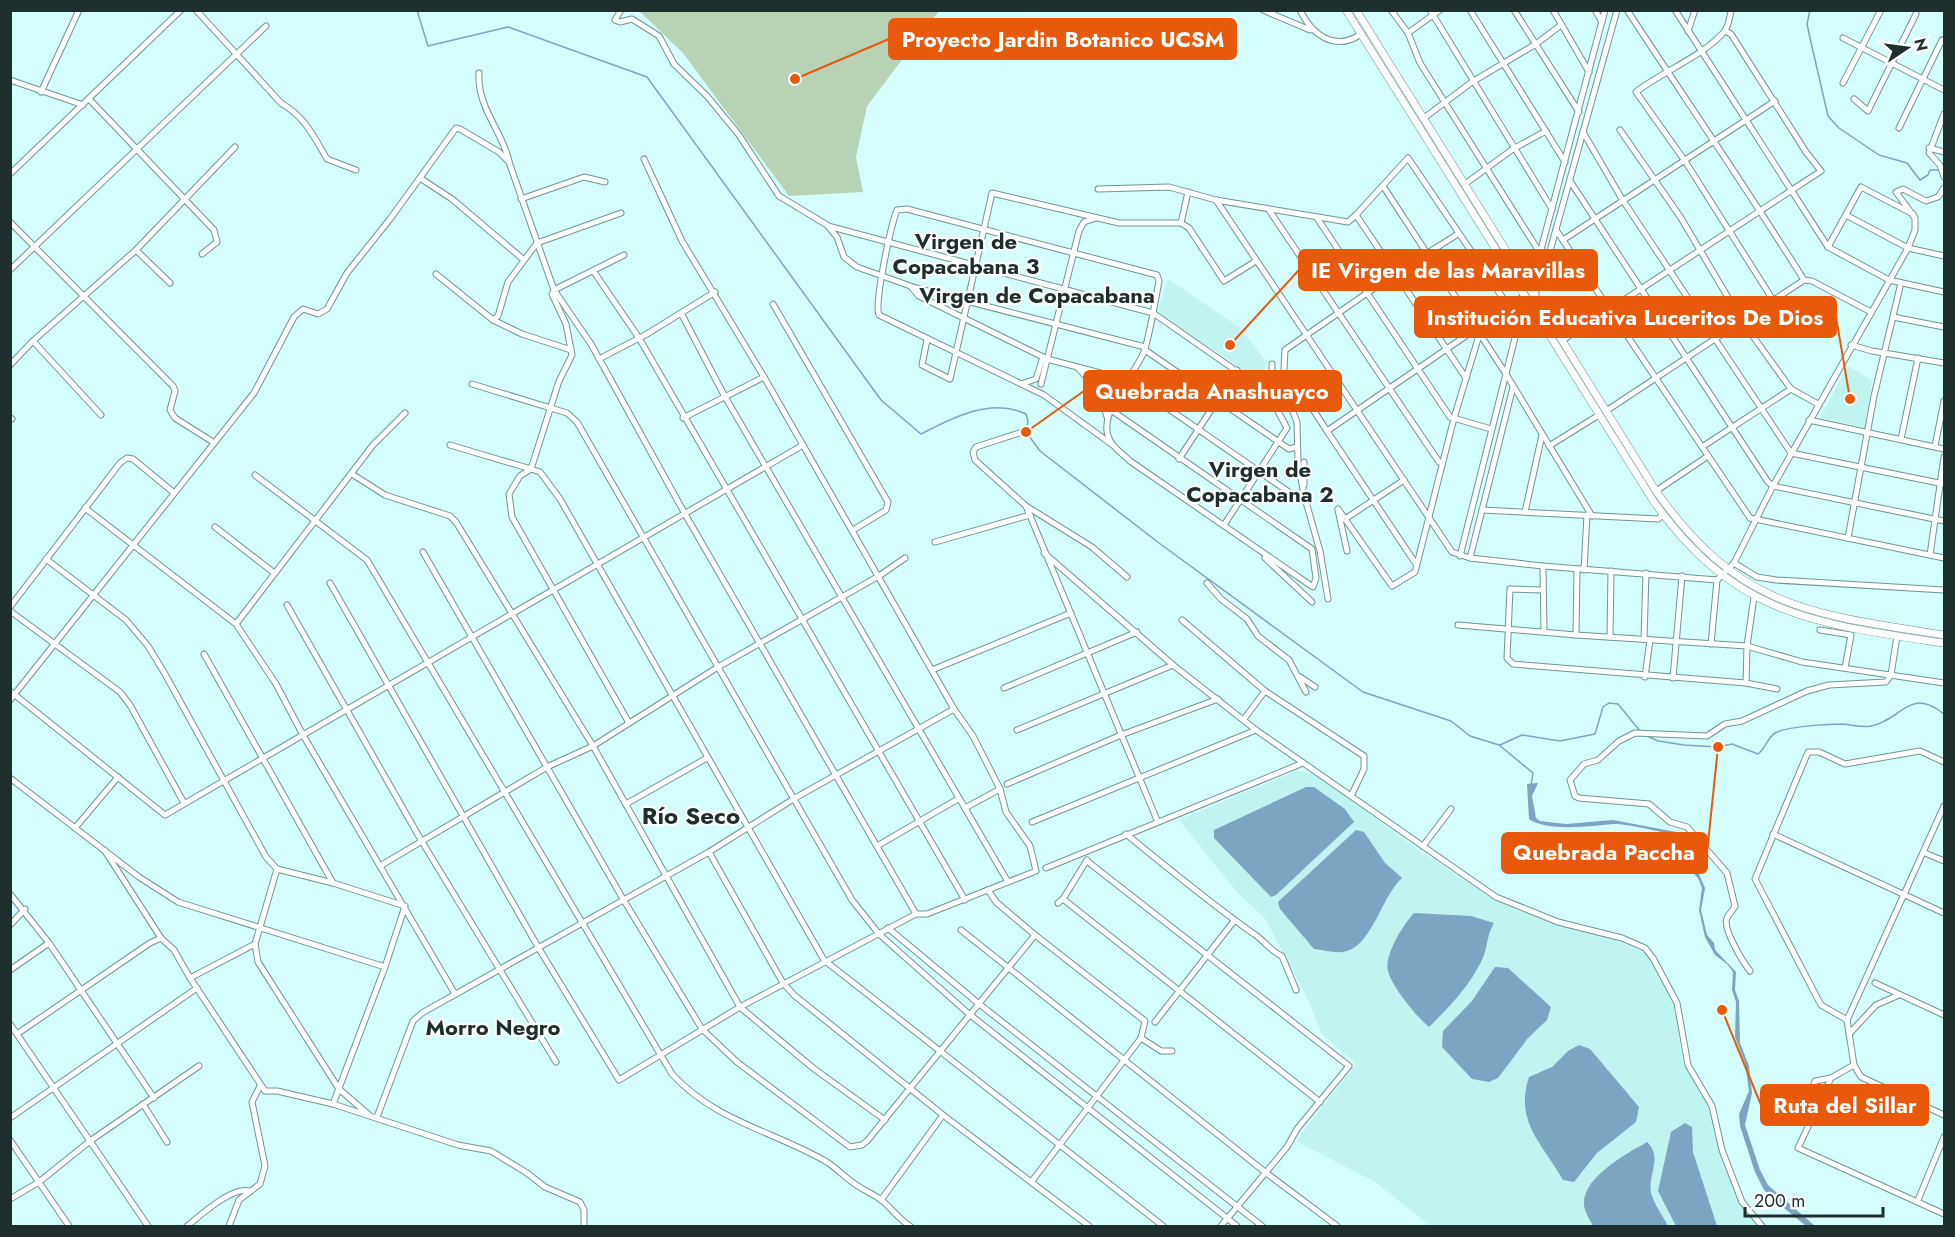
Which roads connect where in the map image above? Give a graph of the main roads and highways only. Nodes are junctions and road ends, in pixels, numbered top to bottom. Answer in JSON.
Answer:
{"nodes":[{"id":1,"x":1346,"y":10,"type":"edge"},
{"id":2,"x":1356,"y":10,"type":"edge"},
{"id":3,"x":1603,"y":413,"type":"junction"},
{"id":4,"x":1722,"y":575,"type":"junction"},
{"id":5,"x":1944,"y":635,"type":"edge"},
{"id":6,"x":1944,"y":643,"type":"edge"}],
"edges":[{"from":1,"to":3,"type":"main road"},
{"from":2,"to":3,"type":"main road"},
{"from":3,"to":4,"type":"main road"},
{"from":3,"to":4,"type":"main road"},
{"from":4,"to":5,"type":"main road"},
{"from":4,"to":6,"type":"main road"}]}
